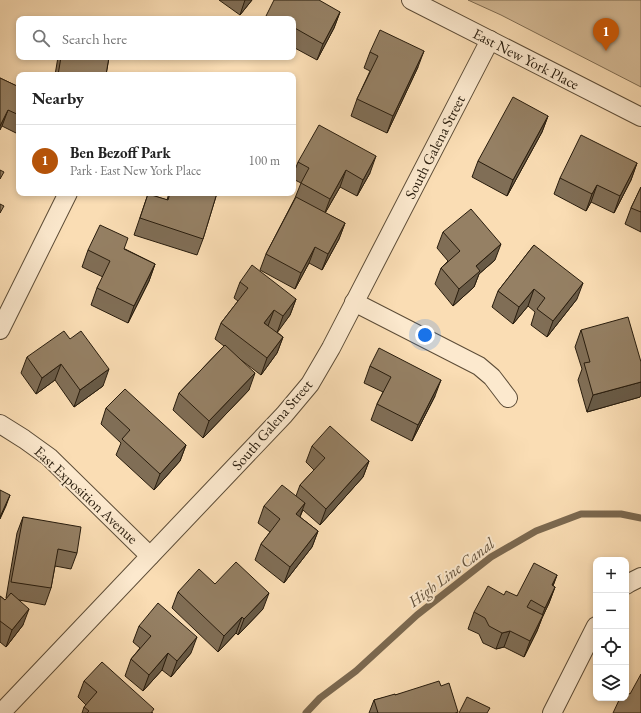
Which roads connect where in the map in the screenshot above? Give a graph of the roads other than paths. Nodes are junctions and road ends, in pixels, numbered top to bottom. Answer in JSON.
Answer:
{"nodes":[{"id":1,"x":411,"y":0,"type":"edge"},
{"id":2,"x":490,"y":40,"type":"junction"},
{"id":3,"x":641,"y":117,"type":"edge"},
{"id":4,"x":67,"y":196,"type":"edge"},
{"id":5,"x":354,"y":302,"type":"junction"},
{"id":6,"x":0,"y":330,"type":"edge"},
{"id":7,"x":508,"y":398,"type":"dead end"},
{"id":8,"x":0,"y":424,"type":"edge"},
{"id":9,"x":150,"y":556,"type":"junction"},
{"id":10,"x":594,"y":629,"type":"edge"},
{"id":11,"x":0,"y":713,"type":"edge"},
{"id":12,"x":552,"y":713,"type":"edge"}],
"edges":[{"from":1,"to":2,"type":"street","name":"East New York Place"},
{"from":2,"to":3,"type":"street","name":"East New York Place"},
{"from":2,"to":5,"type":"street","name":"South Galena Street"},
{"from":4,"to":6,"type":"street"},
{"from":5,"to":7,"type":"street"},
{"from":5,"to":9,"type":"street","name":"South Galena Street"},
{"from":8,"to":9,"type":"street","name":"East Exposition Avenue"},
{"from":9,"to":11,"type":"street","name":"South Galena Street"},
{"from":10,"to":12,"type":"street"}]}
